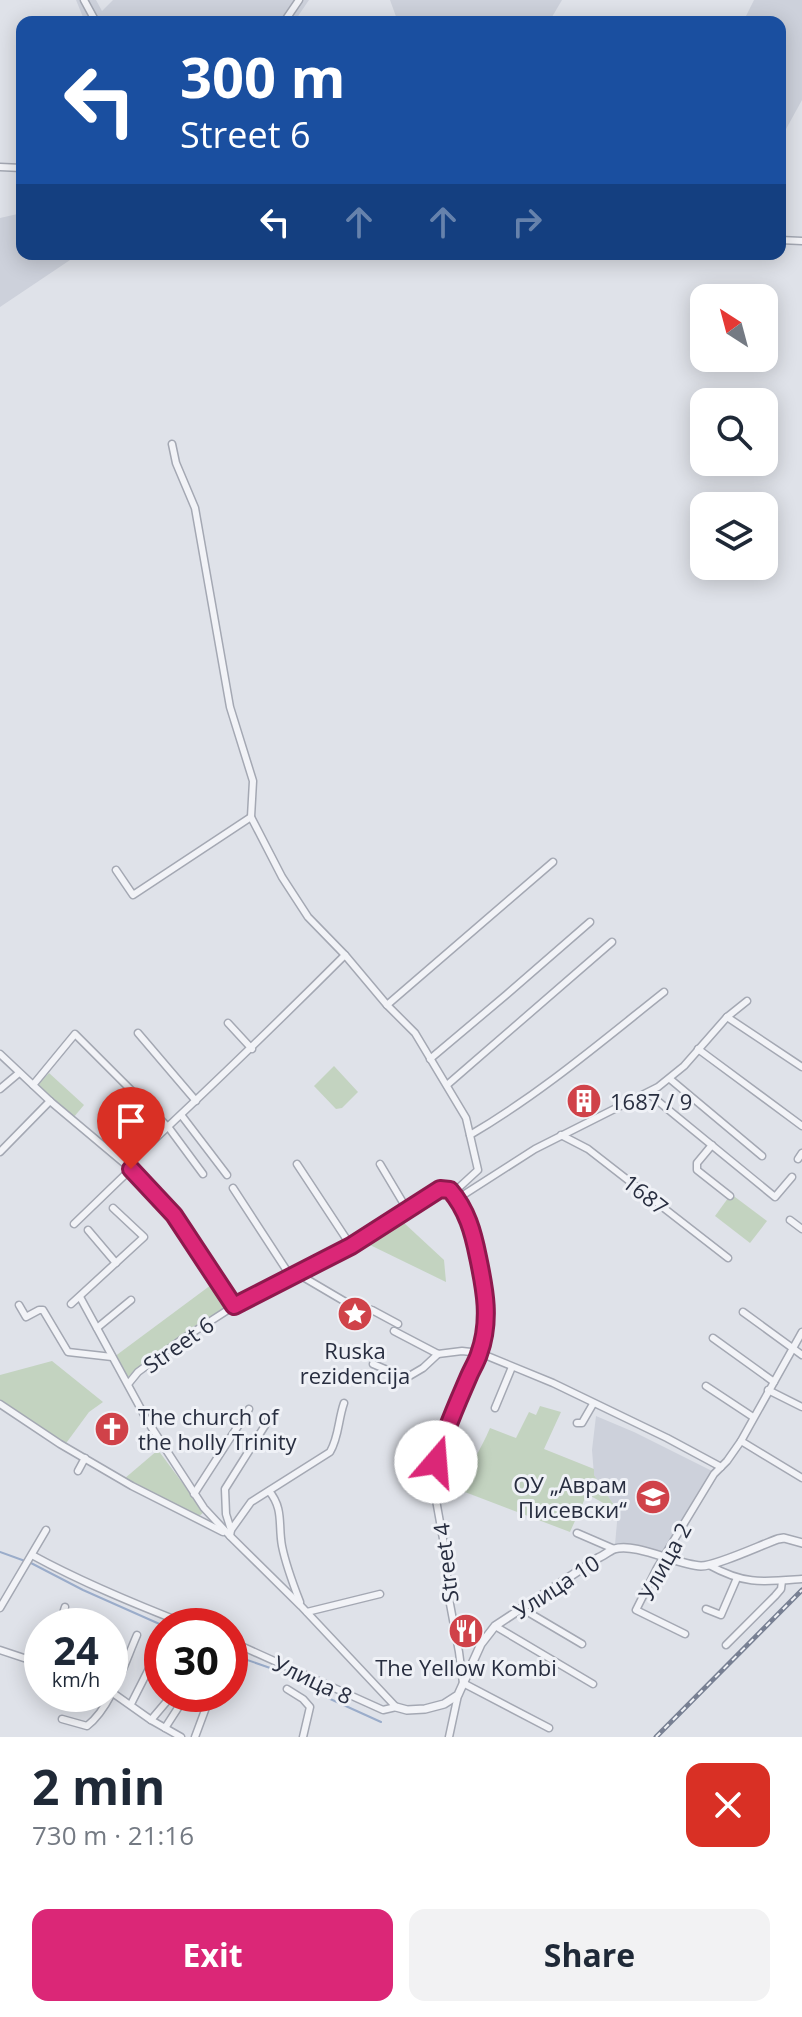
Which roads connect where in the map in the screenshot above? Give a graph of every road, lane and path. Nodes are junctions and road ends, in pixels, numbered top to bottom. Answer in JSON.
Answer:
{"nodes":[{"id":1,"x":172,"y":444,"type":"dead end"},
{"id":2,"x":251,"y":817,"type":"junction"},
{"id":3,"x":553,"y":862,"type":"dead end"},
{"id":4,"x":116,"y":870,"type":"dead end"},
{"id":5,"x":590,"y":922,"type":"dead end"},
{"id":6,"x":612,"y":942,"type":"dead end"},
{"id":7,"x":345,"y":955,"type":"junction"},
{"id":8,"x":664,"y":992,"type":"dead end"},
{"id":9,"x":747,"y":1001,"type":"dead end"},
{"id":10,"x":387,"y":1005,"type":"junction"},
{"id":11,"x":727,"y":1017,"type":"junction"},
{"id":12,"x":228,"y":1023,"type":"dead end"},
{"id":13,"x":138,"y":1033,"type":"dead end"},
{"id":14,"x":252,"y":1049,"type":"junction"},
{"id":15,"x":698,"y":1049,"type":"junction"},
{"id":16,"x":0,"y":1054,"type":"edge"},
{"id":17,"x":430,"y":1059,"type":"junction"},
{"id":18,"x":802,"y":1067,"type":"edge"},
{"id":19,"x":19,"y":1073,"type":"junction"},
{"id":20,"x":670,"y":1079,"type":"junction"},
{"id":21,"x":33,"y":1085,"type":"junction"},
{"id":22,"x":447,"y":1085,"type":"junction"},
{"id":23,"x":0,"y":1089,"type":"edge"},
{"id":24,"x":648,"y":1093,"type":"junction"},
{"id":25,"x":50,"y":1101,"type":"junction"},
{"id":26,"x":196,"y":1101,"type":"junction"},
{"id":27,"x":182,"y":1116,"type":"junction"},
{"id":28,"x":801,"y":1125,"type":"edge"},
{"id":29,"x":169,"y":1128,"type":"junction"},
{"id":30,"x":470,"y":1135,"type":"junction"},
{"id":31,"x":561,"y":1135,"type":"junction"},
{"id":32,"x":712,"y":1145,"type":"junction"},
{"id":33,"x":0,"y":1152,"type":"edge"},
{"id":34,"x":762,"y":1156,"type":"dead end"},
{"id":35,"x":297,"y":1164,"type":"dead end"},
{"id":36,"x":380,"y":1164,"type":"dead end"},
{"id":37,"x":128,"y":1168,"type":"junction"},
{"id":38,"x":203,"y":1174,"type":"dead end"},
{"id":39,"x":227,"y":1175,"type":"dead end"},
{"id":40,"x":792,"y":1177,"type":"dead end"},
{"id":41,"x":233,"y":1188,"type":"dead end"},
{"id":42,"x":90,"y":1196,"type":"dead end"},
{"id":43,"x":455,"y":1196,"type":"junction"},
{"id":44,"x":730,"y":1196,"type":"dead end"},
{"id":45,"x":96,"y":1203,"type":"junction"},
{"id":46,"x":113,"y":1208,"type":"dead end"},
{"id":47,"x":408,"y":1211,"type":"junction"},
{"id":48,"x":790,"y":1220,"type":"dead end"},
{"id":49,"x":74,"y":1224,"type":"dead end"},
{"id":50,"x":802,"y":1229,"type":"edge"},
{"id":51,"x":88,"y":1230,"type":"dead end"},
{"id":52,"x":351,"y":1246,"type":"junction"},
{"id":53,"x":728,"y":1258,"type":"dead end"},
{"id":54,"x":116,"y":1263,"type":"junction"},
{"id":55,"x":295,"y":1275,"type":"junction"},
{"id":56,"x":80,"y":1297,"type":"junction"},
{"id":57,"x":131,"y":1300,"type":"dead end"},
{"id":58,"x":71,"y":1304,"type":"dead end"},
{"id":59,"x":19,"y":1305,"type":"dead end"},
{"id":60,"x":234,"y":1306,"type":"junction"},
{"id":61,"x":743,"y":1312,"type":"dead end"},
{"id":62,"x":97,"y":1328,"type":"junction"},
{"id":63,"x":802,"y":1332,"type":"edge"},
{"id":64,"x":713,"y":1338,"type":"dead end"},
{"id":65,"x":793,"y":1349,"type":"junction"},
{"id":66,"x":480,"y":1353,"type":"junction"},
{"id":67,"x":438,"y":1354,"type":"junction"},
{"id":68,"x":802,"y":1355,"type":"edge"},
{"id":69,"x":112,"y":1357,"type":"junction"},
{"id":70,"x":373,"y":1364,"type":"dead end"},
{"id":71,"x":512,"y":1367,"type":"junction"},
{"id":72,"x":774,"y":1382,"type":"junction"},
{"id":73,"x":129,"y":1383,"type":"junction"},
{"id":74,"x":706,"y":1386,"type":"dead end"},
{"id":75,"x":768,"y":1390,"type":"junction"},
{"id":76,"x":344,"y":1403,"type":"dead end"},
{"id":77,"x":0,"y":1404,"type":"edge"},
{"id":78,"x":593,"y":1404,"type":"junction"},
{"id":79,"x":802,"y":1407,"type":"edge"},
{"id":80,"x":495,"y":1408,"type":"dead end"},
{"id":81,"x":249,"y":1409,"type":"dead end"},
{"id":82,"x":271,"y":1416,"type":"dead end"},
{"id":83,"x":753,"y":1417,"type":"junction"},
{"id":84,"x":577,"y":1423,"type":"dead end"},
{"id":85,"x":741,"y":1441,"type":"junction"},
{"id":86,"x":85,"y":1458,"type":"junction"},
{"id":87,"x":721,"y":1467,"type":"junction"},
{"id":88,"x":78,"y":1471,"type":"dead end"},
{"id":89,"x":802,"y":1478,"type":"edge"},
{"id":90,"x":269,"y":1491,"type":"junction"},
{"id":91,"x":194,"y":1494,"type":"junction"},
{"id":92,"x":46,"y":1530,"type":"dead end"},
{"id":93,"x":230,"y":1533,"type":"junction"},
{"id":94,"x":577,"y":1533,"type":"dead end"},
{"id":95,"x":802,"y":1543,"type":"edge"},
{"id":96,"x":614,"y":1549,"type":"junction"},
{"id":97,"x":32,"y":1555,"type":"junction"},
{"id":98,"x":665,"y":1557,"type":"junction"},
{"id":99,"x":709,"y":1565,"type":"junction"},
{"id":100,"x":737,"y":1578,"type":"junction"},
{"id":101,"x":802,"y":1579,"type":"edge"},
{"id":102,"x":782,"y":1581,"type":"junction"},
{"id":103,"x":380,"y":1594,"type":"dead end"},
{"id":104,"x":301,"y":1606,"type":"junction"},
{"id":105,"x":0,"y":1608,"type":"edge"},
{"id":106,"x":147,"y":1608,"type":"edge"},
{"id":107,"x":521,"y":1608,"type":"junction"},
{"id":108,"x":706,"y":1609,"type":"dead end"},
{"id":109,"x":307,"y":1612,"type":"junction"},
{"id":110,"x":495,"y":1626,"type":"junction"},
{"id":111,"x":685,"y":1634,"type":"dead end"},
{"id":112,"x":137,"y":1635,"type":"dead end"},
{"id":113,"x":582,"y":1644,"type":"dead end"},
{"id":114,"x":726,"y":1645,"type":"dead end"},
{"id":115,"x":248,"y":1649,"type":"edge"},
{"id":116,"x":0,"y":1650,"type":"edge"},
{"id":117,"x":128,"y":1654,"type":"edge"},
{"id":118,"x":24,"y":1658,"type":"edge"},
{"id":119,"x":144,"y":1678,"type":"edge"},
{"id":120,"x":463,"y":1683,"type":"junction"},
{"id":121,"x":593,"y":1684,"type":"dead end"},
{"id":122,"x":287,"y":1689,"type":"dead end"},
{"id":123,"x":458,"y":1695,"type":"junction"},
{"id":124,"x":128,"y":1702,"type":"edge"},
{"id":125,"x":131,"y":1704,"type":"junction"},
{"id":126,"x":396,"y":1707,"type":"junction"},
{"id":127,"x":101,"y":1712,"type":"edge"},
{"id":128,"x":158,"y":1712,"type":"edge"},
{"id":129,"x":175,"y":1712,"type":"edge"},
{"id":130,"x":204,"y":1712,"type":"edge"},
{"id":131,"x":62,"y":1719,"type":"dead end"},
{"id":132,"x":151,"y":1720,"type":"junction"},
{"id":133,"x":165,"y":1728,"type":"junction"},
{"id":134,"x":549,"y":1728,"type":"dead end"},
{"id":135,"x":181,"y":1737,"type":"edge"},
{"id":136,"x":195,"y":1737,"type":"edge"},
{"id":137,"x":303,"y":1737,"type":"edge"},
{"id":138,"x":449,"y":1737,"type":"edge"}],
"edges":[{"from":1,"to":2,"type":"street"},
{"from":2,"to":4,"type":"street"},
{"from":2,"to":7,"type":"street"},
{"from":3,"to":10,"type":"street"},
{"from":5,"to":17,"type":"street"},
{"from":6,"to":22,"type":"street"},
{"from":7,"to":10,"type":"street"},
{"from":7,"to":14,"type":"street"},
{"from":8,"to":30,"type":"street"},
{"from":9,"to":11,"type":"street"},
{"from":10,"to":17,"type":"street"},
{"from":11,"to":15,"type":"street"},
{"from":11,"to":18,"type":"street"},
{"from":12,"to":14,"type":"street"},
{"from":13,"to":26,"type":"street"},
{"from":14,"to":26,"type":"street"},
{"from":15,"to":20,"type":"street"},
{"from":15,"to":28,"type":"street"},
{"from":16,"to":19,"type":"street"},
{"from":17,"to":22,"type":"street"},
{"from":19,"to":21,"type":"street"},
{"from":19,"to":23,"type":"street"},
{"from":20,"to":24,"type":"street"},
{"from":20,"to":34,"type":"street"},
{"from":21,"to":25,"type":"street"},
{"from":21,"to":29,"type":"street"},
{"from":22,"to":30,"type":"street"},
{"from":24,"to":31,"type":"street"},
{"from":24,"to":32,"type":"street"},
{"from":25,"to":33,"type":"street"},
{"from":25,"to":37,"type":"street"},
{"from":26,"to":27,"type":"street"},
{"from":27,"to":29,"type":"street"},
{"from":27,"to":39,"type":"street"},
{"from":29,"to":37,"type":"street"},
{"from":29,"to":38,"type":"street"},
{"from":30,"to":43,"type":"street"},
{"from":31,"to":43,"type":"street"},
{"from":31,"to":53,"type":"street","name":"1687"},
{"from":32,"to":40,"type":"street"},
{"from":32,"to":44,"type":"street"},
{"from":35,"to":52,"type":"street"},
{"from":36,"to":47,"type":"street"},
{"from":37,"to":45,"type":"street"},
{"from":37,"to":60,"type":"street"},
{"from":41,"to":55,"type":"street"},
{"from":42,"to":45,"type":"street"},
{"from":43,"to":47,"type":"street","name":"Street 6"},
{"from":43,"to":66,"type":"street","name":"Street 4"},
{"from":45,"to":49,"type":"street"},
{"from":46,"to":54,"type":"street"},
{"from":47,"to":52,"type":"street","name":"Street 6"},
{"from":48,"to":50,"type":"street"},
{"from":51,"to":54,"type":"street"},
{"from":52,"to":55,"type":"street","name":"Street 6"},
{"from":54,"to":56,"type":"street"},
{"from":55,"to":60,"type":"street","name":"Street 6"},
{"from":55,"to":67,"type":"street"},
{"from":56,"to":58,"type":"street"},
{"from":56,"to":62,"type":"street"},
{"from":57,"to":62,"type":"street"},
{"from":59,"to":69,"type":"street"},
{"from":60,"to":73,"type":"street","name":"Street 6"},
{"from":61,"to":65,"type":"street"},
{"from":62,"to":69,"type":"street"},
{"from":63,"to":65,"type":"street","name":"Улица 2"},
{"from":64,"to":72,"type":"street"},
{"from":65,"to":68,"type":"street"},
{"from":65,"to":72,"type":"street","name":"Улица 2"},
{"from":66,"to":67,"type":"street"},
{"from":66,"to":71,"type":"street"},
{"from":66,"to":120,"type":"street","name":"Street 4"},
{"from":67,"to":70,"type":"street"},
{"from":69,"to":73,"type":"street"},
{"from":71,"to":78,"type":"street"},
{"from":71,"to":80,"type":"street"},
{"from":72,"to":75,"type":"street","name":"Улица 2"},
{"from":73,"to":91,"type":"street","name":"Street 6"},
{"from":74,"to":83,"type":"street"},
{"from":75,"to":79,"type":"street"},
{"from":75,"to":83,"type":"street","name":"Улица 2"},
{"from":76,"to":90,"type":"street"},
{"from":77,"to":86,"type":"street","name":"Street 6"},
{"from":78,"to":84,"type":"street"},
{"from":78,"to":87,"type":"street"},
{"from":81,"to":91,"type":"street"},
{"from":82,"to":93,"type":"street"},
{"from":83,"to":85,"type":"street","name":"Улица 2"},
{"from":85,"to":87,"type":"street","name":"Улица 2"},
{"from":85,"to":89,"type":"street"},
{"from":86,"to":88,"type":"street"},
{"from":86,"to":93,"type":"street","name":"Street 6"},
{"from":87,"to":98,"type":"street","name":"Улица 2"},
{"from":90,"to":93,"type":"street"},
{"from":90,"to":104,"type":"street"},
{"from":91,"to":93,"type":"street","name":"Street 6"},
{"from":92,"to":97,"type":"street"},
{"from":93,"to":104,"type":"street","name":"Street 6"},
{"from":94,"to":96,"type":"street"},
{"from":95,"to":99,"type":"street","name":"Улица 10"},
{"from":96,"to":98,"type":"street","name":"Улица 10"},
{"from":96,"to":107,"type":"street","name":"Улица 10"},
{"from":97,"to":105,"type":"street"},
{"from":97,"to":106,"type":"street"},
{"from":98,"to":99,"type":"street","name":"Улица 10"},
{"from":98,"to":111,"type":"street","name":"Улица 2"},
{"from":99,"to":100,"type":"street","name":"Улица 2"},
{"from":100,"to":102,"type":"street","name":"Улица 2"},
{"from":100,"to":108,"type":"street"},
{"from":101,"to":102,"type":"street","name":"Улица 2"},
{"from":102,"to":114,"type":"street"},
{"from":103,"to":109,"type":"street"},
{"from":104,"to":109,"type":"street","name":"Street 6"},
{"from":107,"to":110,"type":"street","name":"Улица 10"},
{"from":107,"to":113,"type":"street"},
{"from":109,"to":126,"type":"street","name":"Street 6"},
{"from":110,"to":120,"type":"street","name":"Улица 10"},
{"from":110,"to":121,"type":"street"},
{"from":112,"to":117,"type":"street"},
{"from":115,"to":126,"type":"street","name":"Улица 8"},
{"from":116,"to":118,"type":"street"},
{"from":119,"to":125,"type":"street"},
{"from":120,"to":123,"type":"street","name":"Улица 10"},
{"from":120,"to":134,"type":"street"},
{"from":122,"to":137,"type":"street"},
{"from":123,"to":126,"type":"street"},
{"from":123,"to":138,"type":"street"},
{"from":124,"to":125,"type":"street"},
{"from":125,"to":132,"type":"street"},
{"from":127,"to":131,"type":"street"},
{"from":128,"to":132,"type":"street"},
{"from":129,"to":133,"type":"street"},
{"from":130,"to":136,"type":"street"},
{"from":132,"to":133,"type":"street"},
{"from":133,"to":135,"type":"street"}]}
